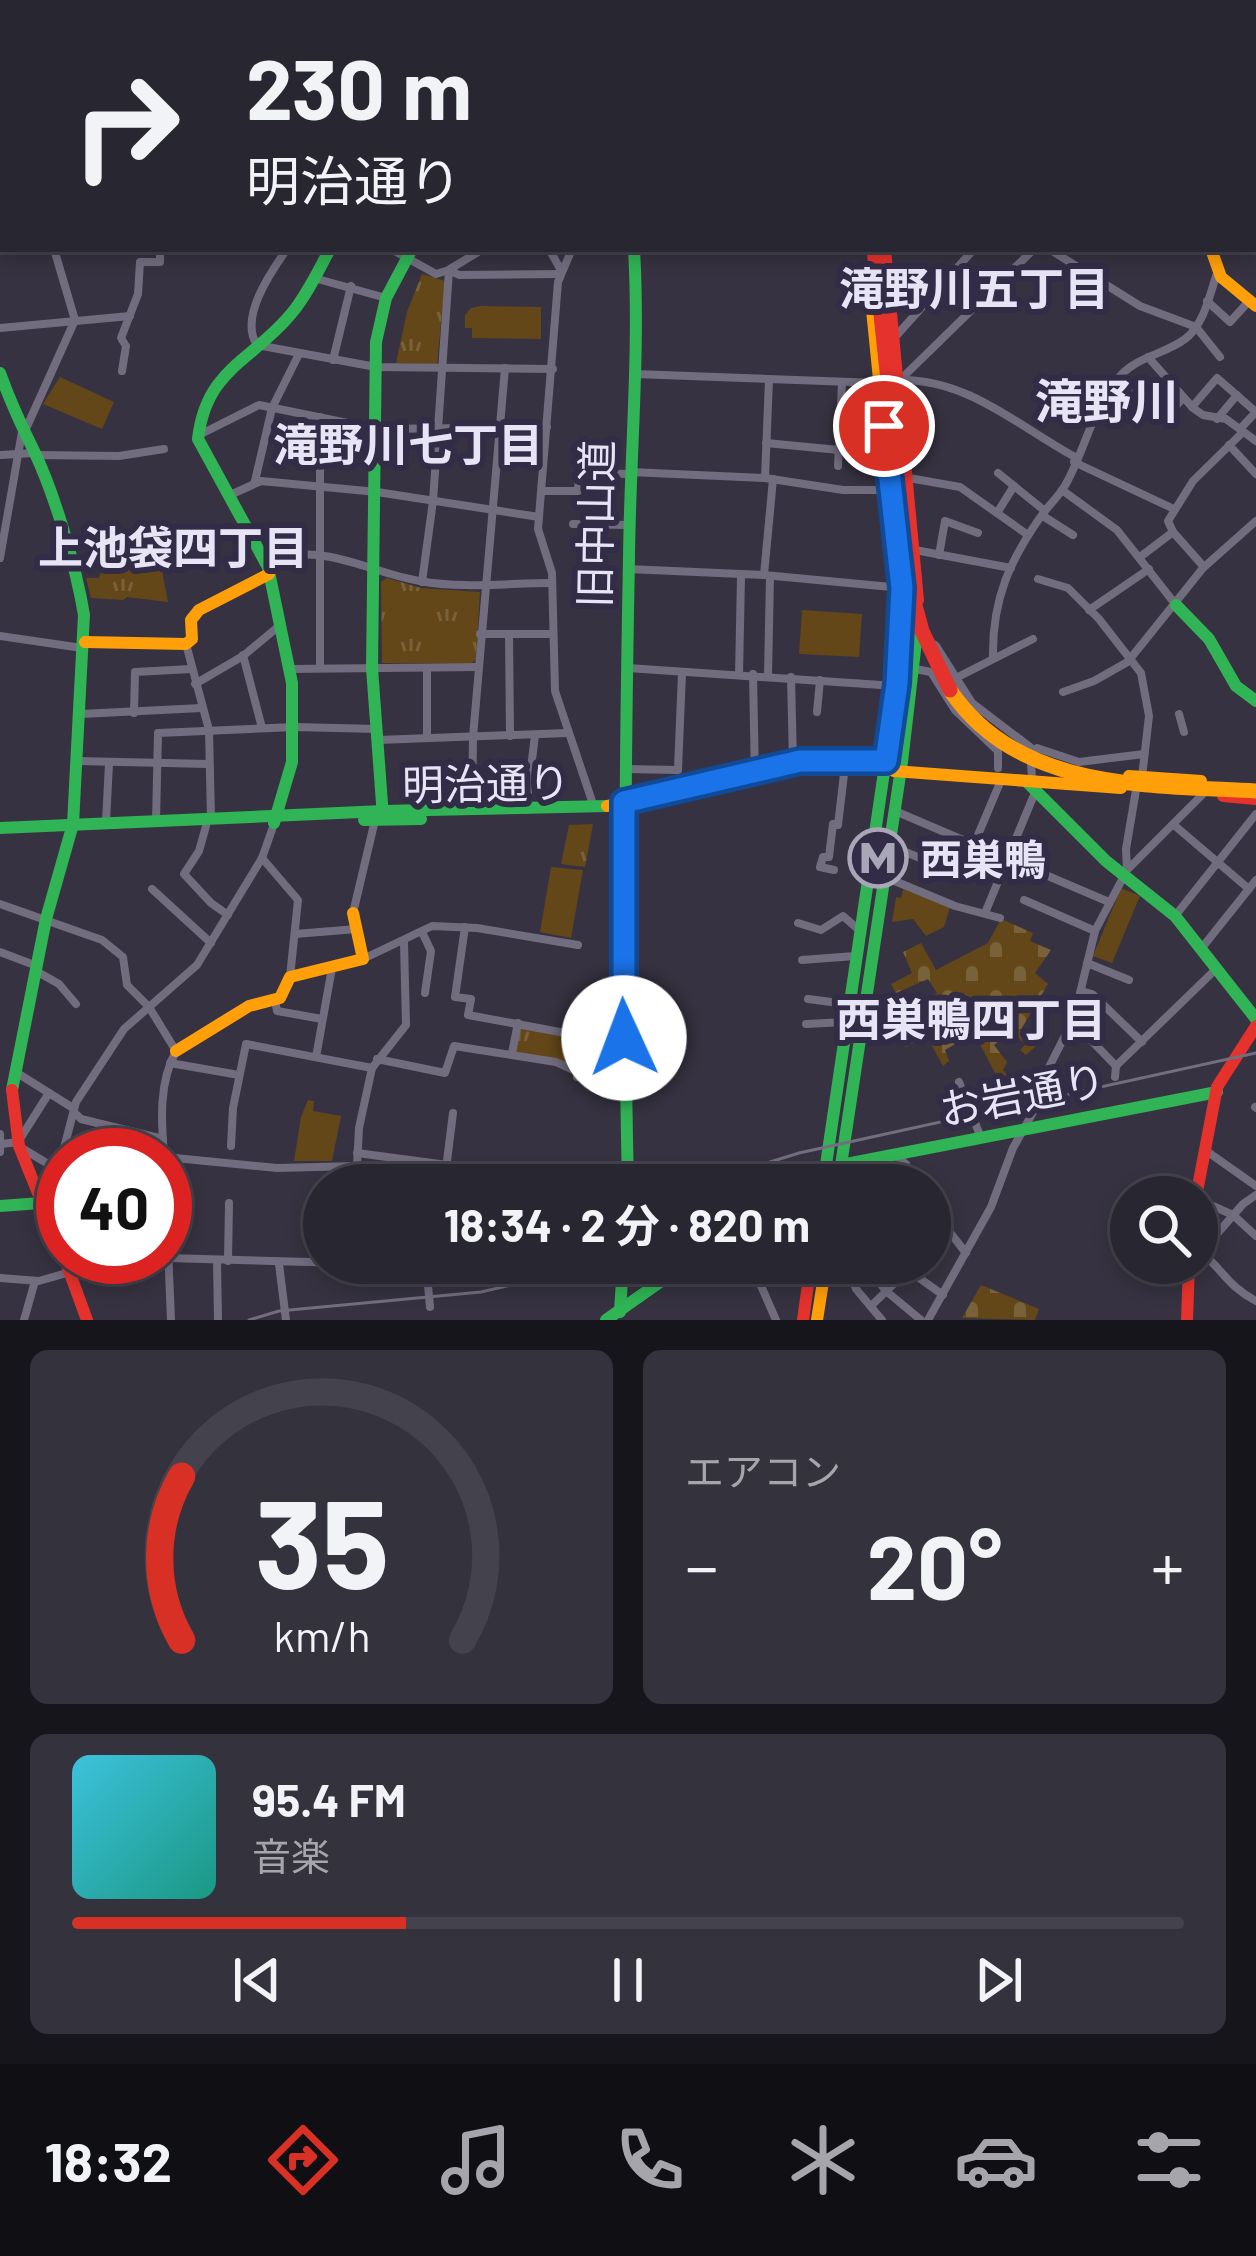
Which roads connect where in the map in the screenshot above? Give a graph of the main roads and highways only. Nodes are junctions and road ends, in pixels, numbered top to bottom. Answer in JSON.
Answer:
{"nodes":[{"id":1,"x":328,"y":252,"type":"edge"},
{"id":2,"x":634,"y":252,"type":"edge"},
{"id":3,"x":881,"y":252,"type":"edge"},
{"id":4,"x":1211,"y":252,"type":"edge"},
{"id":5,"x":410,"y":254,"type":"edge"},
{"id":6,"x":1253,"y":303,"type":"edge"},
{"id":7,"x":1,"y":381,"type":"edge"},
{"id":8,"x":268,"y":568,"type":"junction"},
{"id":9,"x":1176,"y":604,"type":"road end"},
{"id":10,"x":85,"y":645,"type":"junction"},
{"id":11,"x":1256,"y":701,"type":"edge"},
{"id":12,"x":892,"y":762,"type":"junction"},
{"id":13,"x":755,"y":774,"type":"junction"},
{"id":14,"x":1031,"y":780,"type":"junction"},
{"id":15,"x":1139,"y":783,"type":"junction"},
{"id":16,"x":1256,"y":791,"type":"edge"},
{"id":17,"x":624,"y":806,"type":"junction"},
{"id":18,"x":379,"y":816,"type":"junction"},
{"id":19,"x":276,"y":819,"type":"junction"},
{"id":20,"x":208,"y":822,"type":"junction"},
{"id":21,"x":72,"y":828,"type":"junction"},
{"id":22,"x":0,"y":832,"type":"edge"},
{"id":23,"x":354,"y":921,"type":"road end"},
{"id":24,"x":874,"y":947,"type":"junction"},
{"id":25,"x":849,"y":1004,"type":"junction"},
{"id":26,"x":1256,"y":1023,"type":"edge"},
{"id":27,"x":854,"y":1026,"type":"junction"},
{"id":28,"x":173,"y":1057,"type":"road end"},
{"id":29,"x":1217,"y":1092,"type":"junction"},
{"id":30,"x":8,"y":1144,"type":"edge"},
{"id":31,"x":627,"y":1164,"type":"edge"},
{"id":32,"x":829,"y":1164,"type":"edge"},
{"id":33,"x":841,"y":1164,"type":"edge"},
{"id":34,"x":846,"y":1164,"type":"edge"},
{"id":35,"x":1200,"y":1176,"type":"edge"},
{"id":36,"x":36,"y":1195,"type":"edge"},
{"id":37,"x":36,"y":1204,"type":"edge"},
{"id":38,"x":0,"y":1206,"type":"edge"},
{"id":39,"x":74,"y":1284,"type":"edge"},
{"id":40,"x":620,"y":1284,"type":"edge"},
{"id":41,"x":660,"y":1284,"type":"edge"},
{"id":42,"x":808,"y":1284,"type":"edge"},
{"id":43,"x":826,"y":1284,"type":"edge"},
{"id":44,"x":1192,"y":1284,"type":"edge"},
{"id":45,"x":615,"y":1317,"type":"edge"},
{"id":46,"x":87,"y":1320,"type":"edge"},
{"id":47,"x":803,"y":1320,"type":"edge"},
{"id":48,"x":817,"y":1320,"type":"edge"},
{"id":49,"x":1187,"y":1320,"type":"edge"}],
"edges":[{"from":1,"to":8,"type":"main road"},
{"from":2,"to":17,"type":"main road","name":"旧中山道"},
{"from":3,"to":12,"type":"main road"},
{"from":3,"to":12,"type":"main road"},
{"from":3,"to":16,"type":"main road","bridge":true},
{"from":4,"to":6,"type":"main road"},
{"from":5,"to":18,"type":"main road"},
{"from":7,"to":10,"type":"main road"},
{"from":8,"to":10,"type":"main road"},
{"from":8,"to":19,"type":"main road"},
{"from":9,"to":11,"type":"main road"},
{"from":10,"to":21,"type":"main road"},
{"from":12,"to":13,"type":"main road","name":"明治通り"},
{"from":12,"to":13,"type":"main road","name":"明治通り"},
{"from":12,"to":14,"type":"main road","name":"明治通り"},
{"from":12,"to":24,"type":"main road"},
{"from":12,"to":25,"type":"main road"},
{"from":13,"to":17,"type":"main road","name":"明治通り"},
{"from":14,"to":15,"type":"main road","name":"明治通り"},
{"from":14,"to":26,"type":"main road"},
{"from":15,"to":16,"type":"main road","name":"明治通り"},
{"from":15,"to":16,"type":"main road","name":"明治通り"},
{"from":17,"to":18,"type":"main road","name":"明治通り"},
{"from":17,"to":18,"type":"main road","name":"明治通り"},
{"from":17,"to":31,"type":"main road","name":"旧中山道"},
{"from":18,"to":19,"type":"main road","name":"明治通り"},
{"from":19,"to":20,"type":"main road","name":"明治通り"},
{"from":20,"to":21,"type":"main road","name":"明治通り"},
{"from":20,"to":21,"type":"main road","name":"明治通り"},
{"from":21,"to":22,"type":"main road","name":"明治通り"},
{"from":21,"to":30,"type":"main road"},
{"from":23,"to":28,"type":"main road"},
{"from":24,"to":25,"type":"main road"},
{"from":24,"to":27,"type":"main road"},
{"from":25,"to":27,"type":"main road"},
{"from":26,"to":29,"type":"main road"},
{"from":27,"to":32,"type":"main road"},
{"from":27,"to":33,"type":"main road"},
{"from":29,"to":34,"type":"main road","name":"お岩通り"},
{"from":29,"to":35,"type":"main road"},
{"from":30,"to":36,"type":"main road"},
{"from":37,"to":38,"type":"main road"},
{"from":39,"to":46,"type":"main road"},
{"from":40,"to":45,"type":"main road"},
{"from":41,"to":45,"type":"main road"},
{"from":42,"to":47,"type":"main road"},
{"from":43,"to":48,"type":"main road"},
{"from":44,"to":49,"type":"main road"}]}
